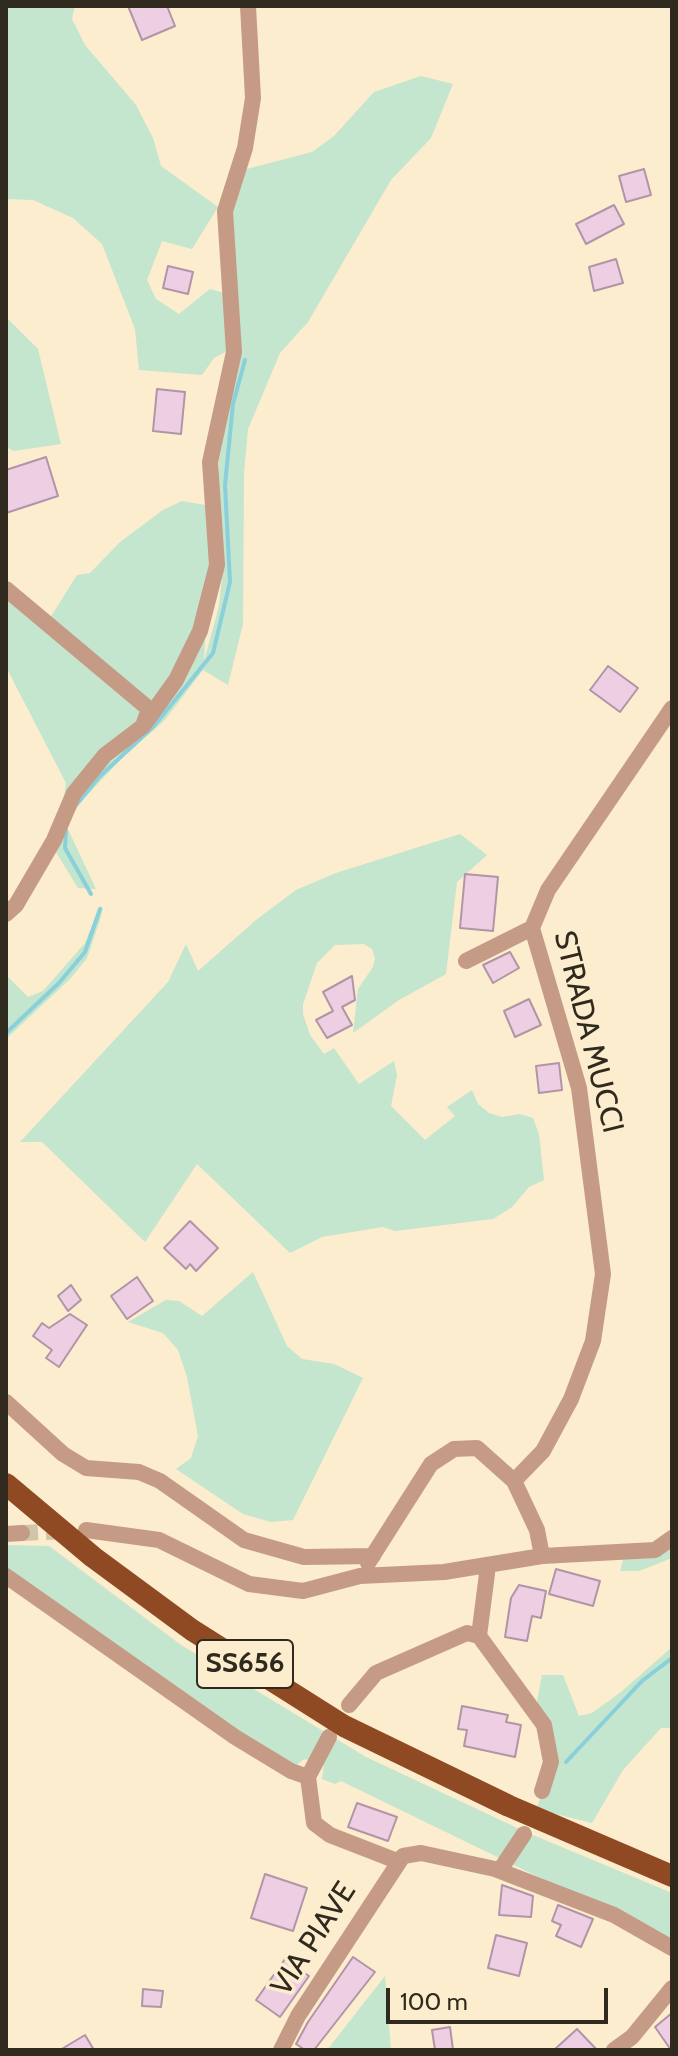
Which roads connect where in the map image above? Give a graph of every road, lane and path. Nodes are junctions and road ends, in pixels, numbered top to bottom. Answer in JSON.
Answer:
{"nodes":[{"id":1,"x":248,"y":6,"type":"edge"},
{"id":2,"x":6,"y":589,"type":"edge"},
{"id":3,"x":672,"y":708,"type":"edge"},
{"id":4,"x":143,"y":726,"type":"junction"},
{"id":5,"x":6,"y":914,"type":"edge"},
{"id":6,"x":532,"y":928,"type":"junction"},
{"id":7,"x":466,"y":961,"type":"dead end"},
{"id":8,"x":6,"y":1402,"type":"edge"},
{"id":9,"x":514,"y":1481,"type":"junction"},
{"id":10,"x":6,"y":1484,"type":"edge"},
{"id":11,"x":86,"y":1530,"type":"tunnel mouth"},
{"id":12,"x":672,"y":1538,"type":"edge"},
{"id":13,"x":373,"y":1556,"type":"junction"},
{"id":14,"x":542,"y":1556,"type":"junction"},
{"id":15,"x":488,"y":1566,"type":"junction"},
{"id":16,"x":6,"y":1576,"type":"edge"},
{"id":17,"x":360,"y":1576,"type":"junction"},
{"id":18,"x":479,"y":1636,"type":"junction"},
{"id":19,"x":349,"y":1705,"type":"dead end"},
{"id":20,"x":329,"y":1737,"type":"dead end"},
{"id":21,"x":308,"y":1777,"type":"junction"},
{"id":22,"x":542,"y":1791,"type":"dead end"},
{"id":23,"x":524,"y":1834,"type":"dead end"},
{"id":24,"x":397,"y":1861,"type":"junction"},
{"id":25,"x":500,"y":1870,"type":"junction"},
{"id":26,"x":672,"y":1876,"type":"edge"},
{"id":27,"x":672,"y":1948,"type":"edge"},
{"id":28,"x":672,"y":1988,"type":"edge"},
{"id":29,"x":281,"y":2050,"type":"edge"},
{"id":30,"x":614,"y":2050,"type":"edge"}],
"edges":[{"from":1,"to":4,"type":"street"},
{"from":2,"to":4,"type":"street"},
{"from":3,"to":6,"type":"street","name":"STRADA MUCCI"},
{"from":4,"to":5,"type":"street"},
{"from":6,"to":7,"type":"street"},
{"from":6,"to":9,"type":"street","name":"STRADA MUCCI"},
{"from":8,"to":13,"type":"street"},
{"from":9,"to":13,"type":"street"},
{"from":9,"to":14,"type":"street"},
{"from":10,"to":26,"type":"highway","number":"SS656"},
{"from":11,"to":17,"type":"street"},
{"from":12,"to":14,"type":"street"},
{"from":13,"to":17,"type":"street"},
{"from":14,"to":15,"type":"street"},
{"from":15,"to":17,"type":"street"},
{"from":15,"to":18,"type":"street"},
{"from":16,"to":21,"type":"street"},
{"from":18,"to":19,"type":"street"},
{"from":18,"to":22,"type":"street"},
{"from":20,"to":21,"type":"street"},
{"from":21,"to":24,"type":"street"},
{"from":23,"to":25,"type":"street"},
{"from":24,"to":25,"type":"street"},
{"from":24,"to":29,"type":"street","name":"VIA PIAVE"},
{"from":25,"to":27,"type":"street"},
{"from":28,"to":30,"type":"street"}]}
